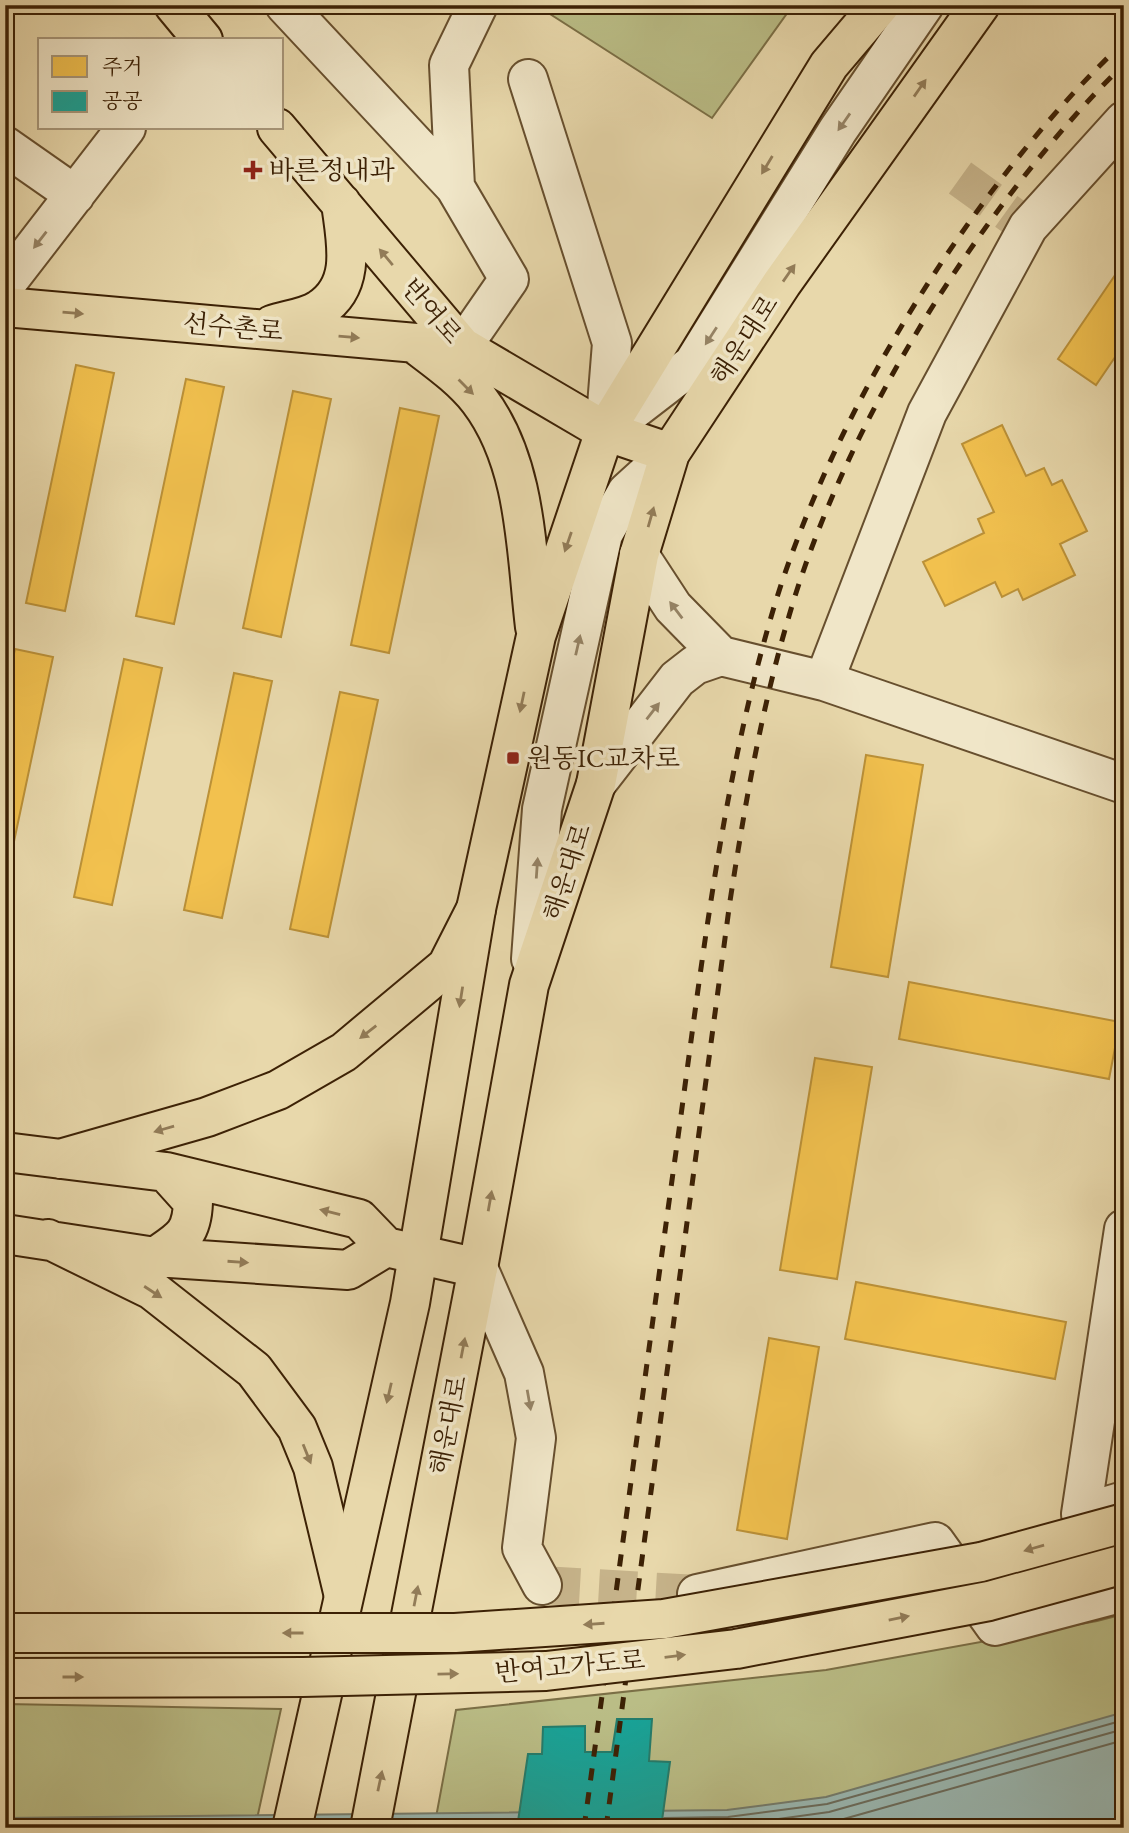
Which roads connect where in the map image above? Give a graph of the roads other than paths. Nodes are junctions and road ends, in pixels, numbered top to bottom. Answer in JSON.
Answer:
{"nodes":[{"id":1,"x":174,"y":5,"type":"edge"},
{"id":2,"x":285,"y":5,"type":"edge"},
{"id":3,"x":478,"y":5,"type":"edge"},
{"id":4,"x":880,"y":5,"type":"edge"},
{"id":5,"x":924,"y":5,"type":"edge"},
{"id":6,"x":980,"y":5,"type":"edge"},
{"id":7,"x":198,"y":38,"type":"edge"},
{"id":8,"x":528,"y":79,"type":"dead end"},
{"id":9,"x":1124,"y":121,"type":"edge"},
{"id":10,"x":124,"y":130,"type":"edge"},
{"id":11,"x":279,"y":130,"type":"edge"},
{"id":12,"x":5,"y":146,"type":"edge"},
{"id":13,"x":455,"y":187,"type":"junction"},
{"id":14,"x":75,"y":195,"type":"junction"},
{"id":15,"x":341,"y":204,"type":"junction"},
{"id":16,"x":5,"y":285,"type":"edge"},
{"id":17,"x":5,"y":307,"type":"edge"},
{"id":18,"x":257,"y":329,"type":"junction"},
{"id":19,"x":414,"y":343,"type":"junction"},
{"id":20,"x":461,"y":347,"type":"junction"},
{"id":21,"x":606,"y":431,"type":"junction"},
{"id":22,"x":670,"y":453,"type":"junction"},
{"id":23,"x":639,"y":555,"type":"junction"},
{"id":24,"x":536,"y":636,"type":"junction"},
{"id":25,"x":721,"y":656,"type":"junction"},
{"id":26,"x":824,"y":681,"type":"junction"},
{"id":27,"x":596,"y":784,"type":"junction"},
{"id":28,"x":1124,"y":784,"type":"edge"},
{"id":29,"x":476,"y":909,"type":"junction"},
{"id":30,"x":529,"y":985,"type":"junction"},
{"id":31,"x":5,"y":1152,"type":"edge"},
{"id":32,"x":60,"y":1159,"type":"junction"},
{"id":33,"x":166,"y":1172,"type":"junction"},
{"id":34,"x":1124,"y":1229,"type":"edge"},
{"id":35,"x":5,"y":1234,"type":"edge"},
{"id":36,"x":48,"y":1239,"type":"junction"},
{"id":37,"x":402,"y":1251,"type":"junction"},
{"id":38,"x":155,"y":1257,"type":"junction"},
{"id":39,"x":478,"y":1268,"type":"junction"},
{"id":40,"x":1124,"y":1501,"type":"edge"},
{"id":41,"x":1081,"y":1514,"type":"junction"},
{"id":42,"x":1124,"y":1523,"type":"edge"},
{"id":43,"x":1124,"y":1564,"type":"edge"},
{"id":44,"x":542,"y":1585,"type":"dead end"},
{"id":45,"x":343,"y":1592,"type":"junction"},
{"id":46,"x":697,"y":1594,"type":"tunnel mouth"},
{"id":47,"x":1114,"y":1594,"type":"edge"},
{"id":48,"x":5,"y":1633,"type":"edge"},
{"id":49,"x":5,"y":1678,"type":"edge"},
{"id":50,"x":292,"y":1828,"type":"edge"},
{"id":51,"x":370,"y":1828,"type":"edge"}],
"edges":[{"from":1,"to":7,"type":"main road"},
{"from":2,"to":13,"type":"street"},
{"from":3,"to":13,"type":"street"},
{"from":4,"to":21,"type":"main road","one_way":true},
{"from":5,"to":21,"type":"street","one_way":true},
{"from":22,"to":6,"type":"main road","name":"해운대로","one_way":true},
{"from":8,"to":21,"type":"street"},
{"from":9,"to":26,"type":"street"},
{"from":10,"to":14,"type":"street"},
{"from":11,"to":15,"type":"main road","name":"반여로"},
{"from":12,"to":14,"type":"street"},
{"from":13,"to":20,"type":"street"},
{"from":14,"to":16,"type":"street","one_way":true},
{"from":15,"to":18,"type":"main road"},
{"from":20,"to":15,"type":"main road","name":"반여로","one_way":true},
{"from":17,"to":18,"type":"main road","name":"선수촌로","one_way":true},
{"from":18,"to":19,"type":"main road","name":"선수촌로","one_way":true},
{"from":19,"to":20,"type":"main road","name":"선수촌로"},
{"from":19,"to":24,"type":"main road","one_way":true},
{"from":20,"to":21,"type":"main road","name":"반여로"},
{"from":21,"to":22,"type":"main road","name":"반여로"},
{"from":21,"to":24,"type":"main road","one_way":true},
{"from":23,"to":22,"type":"main road","name":"해운대로","one_way":true},
{"from":30,"to":22,"type":"street","one_way":true},
{"from":25,"to":23,"type":"street","one_way":true},
{"from":23,"to":27,"type":"main road","name":"해운대로"},
{"from":24,"to":29,"type":"main road","one_way":true},
{"from":25,"to":26,"type":"street"},
{"from":27,"to":25,"type":"street","one_way":true},
{"from":26,"to":28,"type":"street"},
{"from":27,"to":30,"type":"main road","name":"해운대로"},
{"from":29,"to":32,"type":"main road","one_way":true},
{"from":29,"to":37,"type":"main road","one_way":true},
{"from":39,"to":30,"type":"main road","name":"해운대로","one_way":true},
{"from":31,"to":32,"type":"main road"},
{"from":32,"to":33,"type":"main road"},
{"from":37,"to":33,"type":"main road","one_way":true},
{"from":33,"to":38,"type":"main road"},
{"from":34,"to":41,"type":"street"},
{"from":35,"to":36,"type":"main road"},
{"from":36,"to":38,"type":"main road"},
{"from":36,"to":45,"type":"main road","one_way":true},
{"from":38,"to":37,"type":"main road","one_way":true},
{"from":37,"to":39,"type":"main road"},
{"from":37,"to":45,"type":"main road","one_way":true},
{"from":39,"to":44,"type":"street","one_way":true},
{"from":51,"to":39,"type":"main road","name":"해운대로","one_way":true},
{"from":40,"to":41,"type":"street"},
{"from":41,"to":47,"type":"street"},
{"from":42,"to":48,"type":"main road","name":"반여고가도로","one_way":true,"bridge":true},
{"from":49,"to":43,"type":"main road","name":"반여고가도로","one_way":true,"bridge":true},
{"from":45,"to":50,"type":"main road"},
{"from":46,"to":47,"type":"street"}]}
